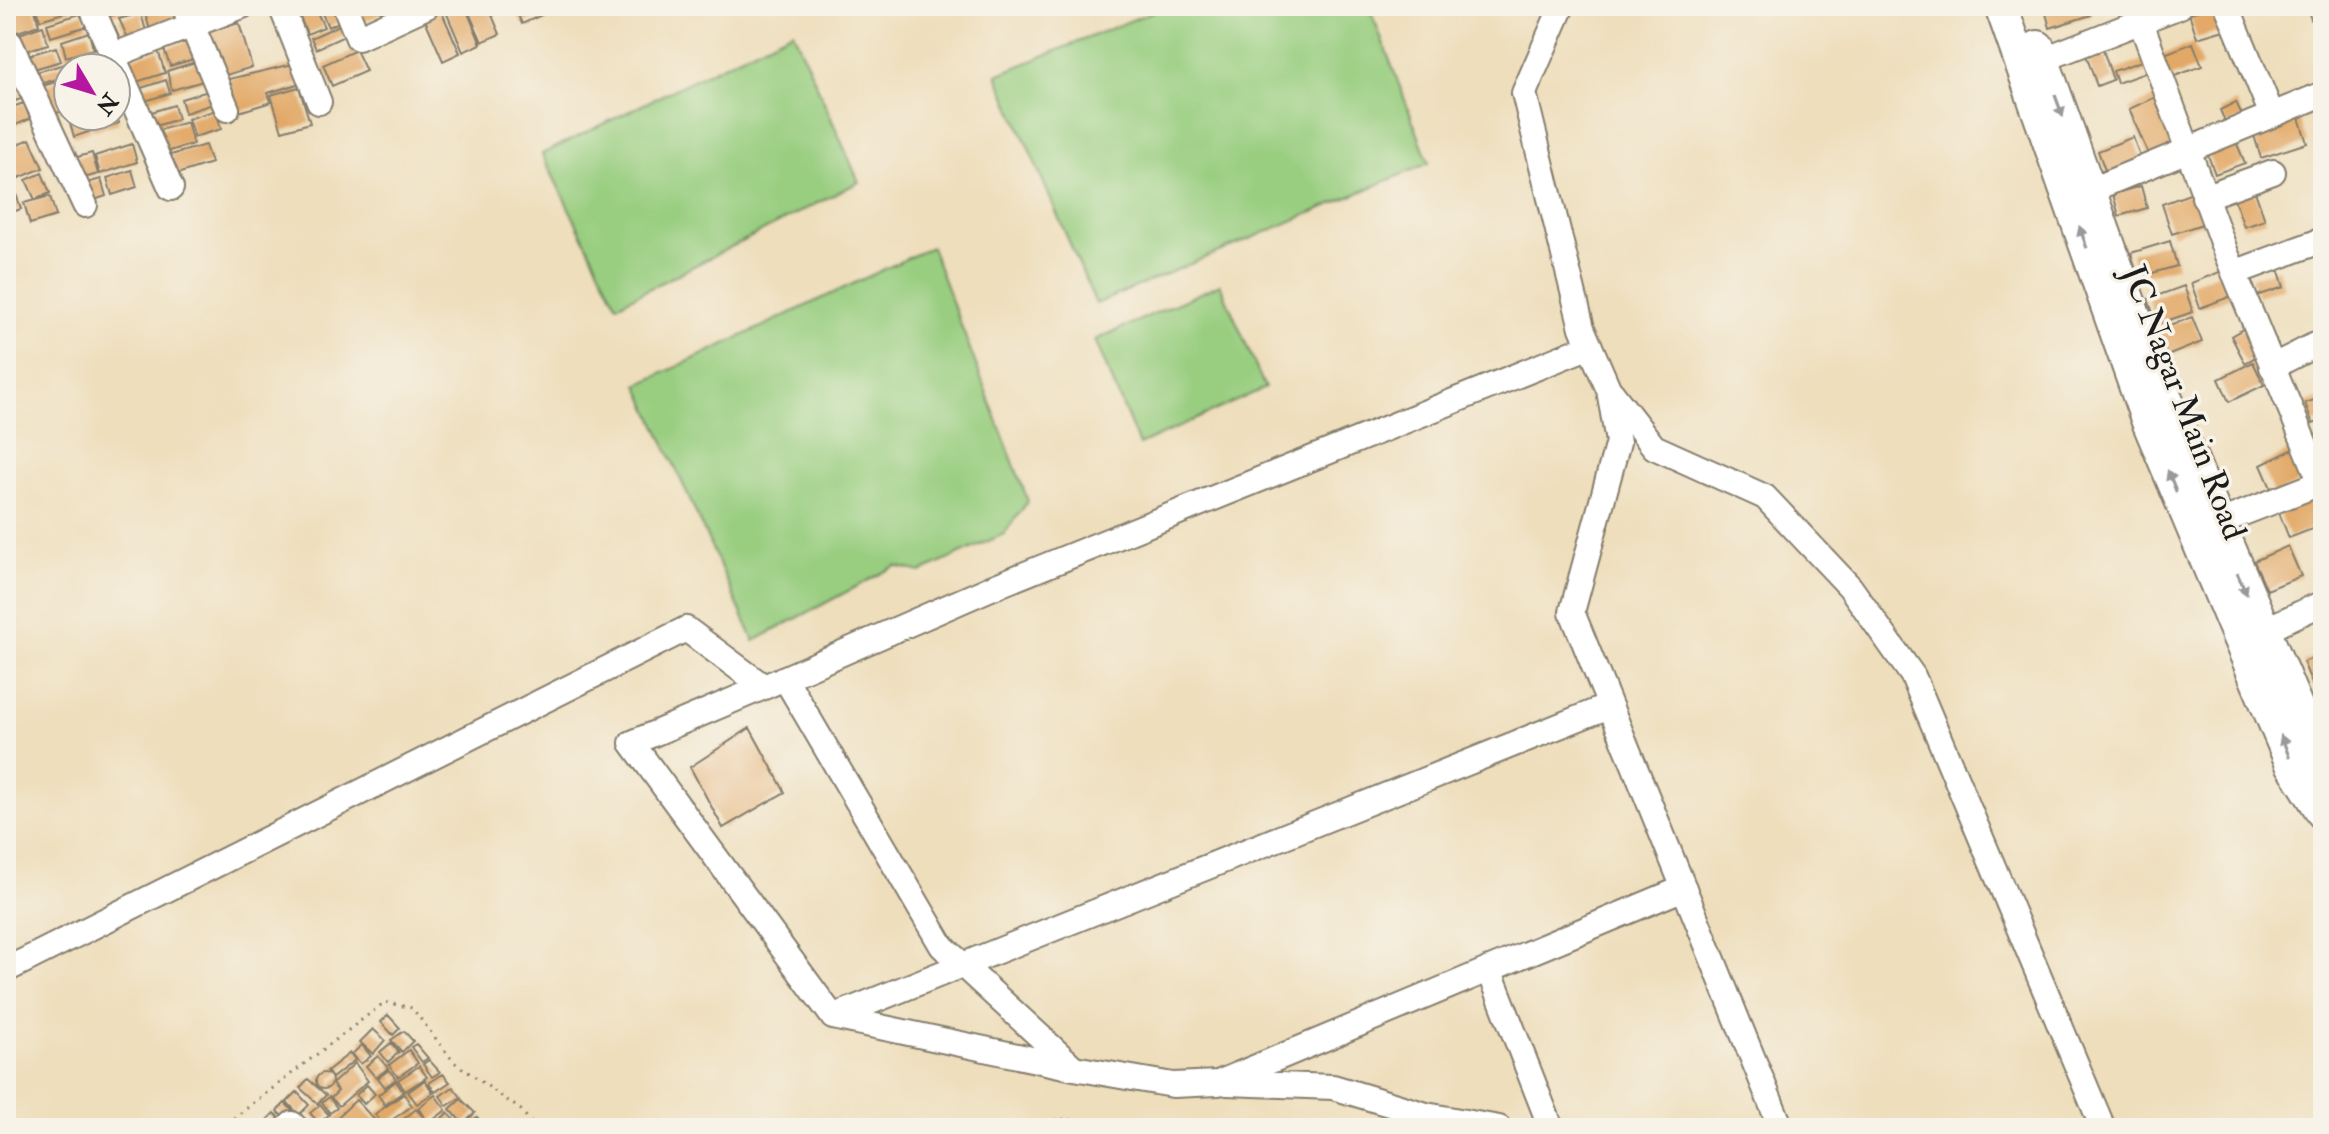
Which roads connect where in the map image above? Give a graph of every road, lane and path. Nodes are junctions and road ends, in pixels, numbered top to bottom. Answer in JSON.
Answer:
{"nodes":[{"id":1,"x":91,"y":6,"type":"edge"},
{"id":2,"x":242,"y":6,"type":"edge"},
{"id":3,"x":281,"y":6,"type":"edge"},
{"id":4,"x":345,"y":6,"type":"edge"},
{"id":5,"x":1562,"y":6,"type":"edge"},
{"id":6,"x":2001,"y":6,"type":"edge"},
{"id":7,"x":2024,"y":6,"type":"edge"},
{"id":8,"x":2180,"y":6,"type":"edge"},
{"id":9,"x":2227,"y":6,"type":"edge"},
{"id":10,"x":2320,"y":6,"type":"edge"},
{"id":11,"x":422,"y":7,"type":"edge"},
{"id":12,"x":2138,"y":14,"type":"edge"},
{"id":13,"x":2323,"y":14,"type":"edge"},
{"id":14,"x":187,"y":16,"type":"edge"},
{"id":15,"x":7,"y":40,"type":"edge"},
{"id":16,"x":110,"y":52,"type":"edge"},
{"id":17,"x":120,"y":52,"type":"edge"},
{"id":18,"x":2032,"y":64,"type":"junction"},
{"id":19,"x":2323,"y":94,"type":"edge"},
{"id":20,"x":132,"y":101,"type":"edge"},
{"id":21,"x":319,"y":102,"type":"dead end"},
{"id":22,"x":227,"y":109,"type":"dead end"},
{"id":23,"x":2272,"y":115,"type":"junction"},
{"id":24,"x":2187,"y":151,"type":"junction"},
{"id":25,"x":2273,"y":172,"type":"dead end"},
{"id":26,"x":171,"y":188,"type":"dead end"},
{"id":27,"x":2080,"y":195,"type":"junction"},
{"id":28,"x":2204,"y":197,"type":"junction"},
{"id":29,"x":85,"y":205,"type":"dead end"},
{"id":30,"x":2323,"y":240,"type":"edge"},
{"id":31,"x":2234,"y":273,"type":"junction"},
{"id":32,"x":2323,"y":341,"type":"edge"},
{"id":33,"x":1590,"y":346,"type":"junction"},
{"id":34,"x":2272,"y":367,"type":"junction"},
{"id":35,"x":1609,"y":390,"type":"junction"},
{"id":36,"x":2322,"y":485,"type":"edge"},
{"id":37,"x":2204,"y":528,"type":"junction"},
{"id":38,"x":2323,"y":603,"type":"edge"},
{"id":39,"x":2252,"y":636,"type":"junction"},
{"id":40,"x":775,"y":683,"type":"junction"},
{"id":41,"x":1609,"y":706,"type":"junction"},
{"id":42,"x":2314,"y":726,"type":"edge"},
{"id":43,"x":2323,"y":769,"type":"edge"},
{"id":44,"x":2323,"y":813,"type":"edge"},
{"id":45,"x":1684,"y":888,"type":"junction"},
{"id":46,"x":965,"y":967,"type":"junction"},
{"id":47,"x":1489,"y":969,"type":"junction"},
{"id":48,"x":6,"y":970,"type":"edge"},
{"id":49,"x":833,"y":1017,"type":"junction"},
{"id":50,"x":1074,"y":1068,"type":"junction"},
{"id":51,"x":1218,"y":1083,"type":"junction"},
{"id":52,"x":221,"y":1128,"type":"edge"},
{"id":53,"x":288,"y":1128,"type":"edge"},
{"id":54,"x":296,"y":1128,"type":"edge"},
{"id":55,"x":535,"y":1128,"type":"edge"},
{"id":56,"x":1024,"y":1128,"type":"edge"},
{"id":57,"x":1104,"y":1128,"type":"edge"},
{"id":58,"x":1499,"y":1128,"type":"edge"},
{"id":59,"x":1551,"y":1128,"type":"edge"},
{"id":60,"x":1781,"y":1128,"type":"edge"},
{"id":61,"x":2103,"y":1128,"type":"edge"}],
"edges":[{"from":1,"to":16,"type":"street"},
{"from":2,"to":14,"type":"street"},
{"from":3,"to":21,"type":"street"},
{"from":4,"to":11,"type":"street"},
{"from":5,"to":33,"type":"street"},
{"from":6,"to":18,"type":"main road","name":"JC Nagar Main Road"},
{"from":7,"to":18,"type":"main road","name":"JC Nagar Main Road"},
{"from":8,"to":12,"type":"street"},
{"from":9,"to":23,"type":"street"},
{"from":10,"to":13,"type":"street"},
{"from":12,"to":18,"type":"street"},
{"from":12,"to":24,"type":"street"},
{"from":14,"to":17,"type":"street"},
{"from":14,"to":22,"type":"street"},
{"from":15,"to":29,"type":"street"},
{"from":18,"to":27,"type":"main road","name":"JC Nagar Main Road"},
{"from":19,"to":23,"type":"street"},
{"from":20,"to":26,"type":"street"},
{"from":23,"to":24,"type":"street"},
{"from":24,"to":27,"type":"street"},
{"from":24,"to":28,"type":"street"},
{"from":25,"to":28,"type":"street"},
{"from":27,"to":37,"type":"main road","name":"JC Nagar Main Road"},
{"from":28,"to":31,"type":"street"},
{"from":30,"to":31,"type":"street"},
{"from":31,"to":34,"type":"street"},
{"from":32,"to":34,"type":"street"},
{"from":33,"to":35,"type":"street"},
{"from":33,"to":40,"type":"street"},
{"from":34,"to":36,"type":"street"},
{"from":35,"to":41,"type":"street"},
{"from":35,"to":61,"type":"street"},
{"from":36,"to":37,"type":"street"},
{"from":37,"to":39,"type":"main road","name":"JC Nagar Main Road"},
{"from":38,"to":39,"type":"street"},
{"from":39,"to":42,"type":"main road","name":"JC Nagar Main Road"},
{"from":44,"to":39,"type":"main road","name":"JC Nagar Main Road","one_way":true},
{"from":40,"to":46,"type":"street"},
{"from":40,"to":48,"type":"street"},
{"from":40,"to":49,"type":"street"},
{"from":41,"to":45,"type":"street"},
{"from":41,"to":46,"type":"street"},
{"from":42,"to":43,"type":"main road","name":"JC Nagar Main Road"},
{"from":45,"to":47,"type":"street"},
{"from":45,"to":60,"type":"street"},
{"from":46,"to":49,"type":"street"},
{"from":46,"to":50,"type":"street"},
{"from":47,"to":51,"type":"street"},
{"from":47,"to":59,"type":"street"},
{"from":49,"to":50,"type":"street"},
{"from":50,"to":51,"type":"street"},
{"from":51,"to":58,"type":"street"},
{"from":52,"to":55,"type":"path"},
{"from":53,"to":54,"type":"street"},
{"from":56,"to":57,"type":"path"}]}
